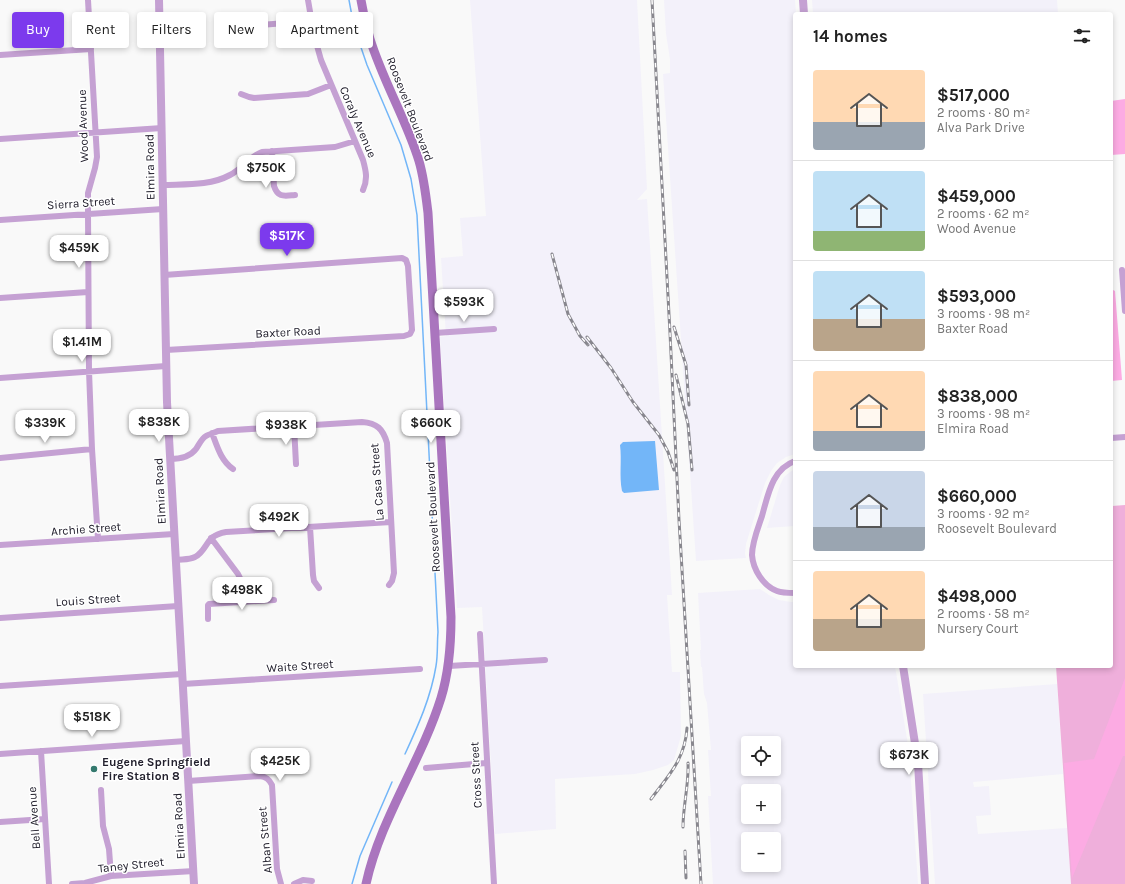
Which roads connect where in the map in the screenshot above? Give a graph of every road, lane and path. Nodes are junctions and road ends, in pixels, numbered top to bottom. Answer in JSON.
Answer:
{"nodes":[{"id":1,"x":88,"y":0,"type":"edge"},
{"id":2,"x":159,"y":0,"type":"edge"},
{"id":3,"x":308,"y":0,"type":"edge"},
{"id":4,"x":361,"y":0,"type":"edge"},
{"id":5,"x":803,"y":0,"type":"edge"},
{"id":6,"x":89,"y":12,"type":"edge"},
{"id":7,"x":310,"y":12,"type":"edge"},
{"id":8,"x":804,"y":12,"type":"edge"},
{"id":9,"x":91,"y":48,"type":"joint"},
{"id":10,"x":317,"y":48,"type":"edge"},
{"id":11,"x":0,"y":55,"type":"edge"},
{"id":12,"x":331,"y":85,"type":"junction"},
{"id":13,"x":241,"y":94,"type":"dead end"},
{"id":14,"x":162,"y":128,"type":"junction"},
{"id":15,"x":96,"y":133,"type":"junction"},
{"id":16,"x":0,"y":139,"type":"edge"},
{"id":17,"x":355,"y":141,"type":"junction"},
{"id":18,"x":272,"y":151,"type":"junction"},
{"id":19,"x":163,"y":185,"type":"junction"},
{"id":20,"x":363,"y":190,"type":"dead end"},
{"id":21,"x":295,"y":195,"type":"dead end"},
{"id":22,"x":163,"y":209,"type":"junction"},
{"id":23,"x":88,"y":214,"type":"junction"},
{"id":24,"x":0,"y":220,"type":"edge"},
{"id":25,"x":1122,"y":270,"type":"dead end"},
{"id":26,"x":164,"y":275,"type":"junction"},
{"id":27,"x":88,"y":292,"type":"junction"},
{"id":28,"x":0,"y":298,"type":"edge"},
{"id":29,"x":1125,"y":312,"type":"edge"},
{"id":30,"x":494,"y":330,"type":"dead end"},
{"id":31,"x":435,"y":334,"type":"junction"},
{"id":32,"x":166,"y":350,"type":"junction"},
{"id":33,"x":166,"y":366,"type":"junction"},
{"id":34,"x":89,"y":372,"type":"junction"},
{"id":35,"x":0,"y":378,"type":"edge"},
{"id":36,"x":294,"y":426,"type":"junction"},
{"id":37,"x":212,"y":433,"type":"junction"},
{"id":38,"x":1125,"y":437,"type":"edge"},
{"id":39,"x":1113,"y":438,"type":"edge"},
{"id":40,"x":92,"y":449,"type":"junction"},
{"id":41,"x":0,"y":458,"type":"edge"},
{"id":42,"x":170,"y":459,"type":"junction"},
{"id":43,"x":793,"y":462,"type":"edge"},
{"id":44,"x":296,"y":464,"type":"dead end"},
{"id":45,"x":233,"y":469,"type":"dead end"},
{"id":46,"x":391,"y":522,"type":"junction"},
{"id":47,"x":310,"y":527,"type":"junction"},
{"id":48,"x":174,"y":534,"type":"junction"},
{"id":49,"x":211,"y":538,"type":"junction"},
{"id":50,"x":98,"y":539,"type":"junction"},
{"id":51,"x":0,"y":545,"type":"edge"},
{"id":52,"x":176,"y":560,"type":"junction"},
{"id":53,"x":389,"y":584,"type":"dead end"},
{"id":54,"x":319,"y":588,"type":"dead end"},
{"id":55,"x":793,"y":593,"type":"edge"},
{"id":56,"x":274,"y":600,"type":"dead end"},
{"id":57,"x":247,"y":601,"type":"junction"},
{"id":58,"x":178,"y":606,"type":"junction"},
{"id":59,"x":0,"y":618,"type":"edge"},
{"id":60,"x":208,"y":619,"type":"dead end"},
{"id":61,"x":480,"y":634,"type":"dead end"},
{"id":62,"x":545,"y":660,"type":"dead end"},
{"id":63,"x":481,"y":665,"type":"junction"},
{"id":64,"x":448,"y":666,"type":"junction"},
{"id":65,"x":903,"y":668,"type":"edge"},
{"id":66,"x":420,"y":669,"type":"dead end"},
{"id":67,"x":182,"y":674,"type":"junction"},
{"id":68,"x":183,"y":684,"type":"junction"},
{"id":69,"x":0,"y":686,"type":"edge"},
{"id":70,"x":186,"y":741,"type":"junction"},
{"id":71,"x":41,"y":751,"type":"junction"},
{"id":72,"x":0,"y":754,"type":"edge"},
{"id":73,"x":486,"y":763,"type":"junction"},
{"id":74,"x":426,"y":768,"type":"dead end"},
{"id":75,"x":188,"y":780,"type":"junction"},
{"id":76,"x":101,"y":790,"type":"dead end"},
{"id":77,"x":45,"y":819,"type":"junction"},
{"id":78,"x":0,"y":822,"type":"edge"},
{"id":79,"x":194,"y":871,"type":"junction"},
{"id":80,"x":111,"y":876,"type":"junction"},
{"id":81,"x":312,"y":881,"type":"dead end"},
{"id":82,"x":49,"y":884,"type":"edge"},
{"id":83,"x":72,"y":884,"type":"edge"},
{"id":84,"x":194,"y":884,"type":"edge"},
{"id":85,"x":281,"y":884,"type":"edge"},
{"id":86,"x":294,"y":884,"type":"edge"},
{"id":87,"x":366,"y":884,"type":"edge"},
{"id":88,"x":494,"y":884,"type":"edge"},
{"id":89,"x":925,"y":884,"type":"edge"}],
"edges":[{"from":1,"to":6,"type":"street","name":"Wood Avenue"},
{"from":2,"to":14,"type":"street","name":"Elmira Road"},
{"from":3,"to":7,"type":"street","name":"Coraly Avenue"},
{"from":4,"to":31,"type":"main road","name":"Roosevelt Boulevard"},
{"from":5,"to":8,"type":"street"},
{"from":9,"to":11,"type":"street"},
{"from":9,"to":15,"type":"street","name":"Wood Avenue"},
{"from":10,"to":12,"type":"street","name":"Coraly Avenue"},
{"from":12,"to":13,"type":"street","name":"Coraly Avenue"},
{"from":12,"to":17,"type":"street","name":"Coraly Avenue"},
{"from":14,"to":15,"type":"street"},
{"from":14,"to":19,"type":"street","name":"Elmira Road"},
{"from":15,"to":16,"type":"street"},
{"from":15,"to":23,"type":"street","name":"Wood Avenue"},
{"from":17,"to":18,"type":"street"},
{"from":17,"to":20,"type":"street","name":"Coraly Avenue"},
{"from":18,"to":19,"type":"street"},
{"from":18,"to":21,"type":"street"},
{"from":19,"to":22,"type":"street","name":"Elmira Road"},
{"from":22,"to":23,"type":"street","name":"Sierra Street"},
{"from":22,"to":26,"type":"street","name":"Elmira Road"},
{"from":23,"to":24,"type":"street","name":"Sierra Street"},
{"from":23,"to":27,"type":"street","name":"Wood Avenue"},
{"from":25,"to":29,"type":"street"},
{"from":26,"to":32,"type":"street","name":"Elmira Road"},
{"from":26,"to":32,"type":"street","name":"Baxter Road"},
{"from":27,"to":28,"type":"street"},
{"from":27,"to":34,"type":"street","name":"Wood Avenue"},
{"from":30,"to":31,"type":"street"},
{"from":31,"to":64,"type":"main road","name":"Roosevelt Boulevard"},
{"from":32,"to":33,"type":"street","name":"Elmira Road"},
{"from":33,"to":34,"type":"street"},
{"from":33,"to":42,"type":"street","name":"Elmira Road"},
{"from":34,"to":35,"type":"street"},
{"from":34,"to":40,"type":"street","name":"Wood Avenue"},
{"from":36,"to":37,"type":"street","name":"La Casa Street"},
{"from":36,"to":44,"type":"street"},
{"from":36,"to":46,"type":"street","name":"La Casa Street"},
{"from":37,"to":42,"type":"street"},
{"from":37,"to":45,"type":"street"},
{"from":38,"to":39,"type":"street"},
{"from":40,"to":41,"type":"street"},
{"from":40,"to":50,"type":"street","name":"Wood Avenue"},
{"from":42,"to":48,"type":"street","name":"Elmira Road"},
{"from":43,"to":55,"type":"street"},
{"from":46,"to":47,"type":"street"},
{"from":46,"to":53,"type":"street","name":"La Casa Street"},
{"from":47,"to":49,"type":"street"},
{"from":47,"to":54,"type":"street"},
{"from":48,"to":50,"type":"street","name":"Archie Street"},
{"from":48,"to":52,"type":"street","name":"Elmira Road"},
{"from":49,"to":52,"type":"street"},
{"from":49,"to":57,"type":"street"},
{"from":50,"to":51,"type":"street","name":"Archie Street"},
{"from":52,"to":58,"type":"street","name":"Elmira Road"},
{"from":56,"to":57,"type":"street"},
{"from":57,"to":60,"type":"street"},
{"from":58,"to":59,"type":"street","name":"Louis Street"},
{"from":58,"to":67,"type":"street","name":"Elmira Road"},
{"from":61,"to":63,"type":"street","name":"Cross Street"},
{"from":62,"to":63,"type":"street"},
{"from":63,"to":64,"type":"street"},
{"from":63,"to":73,"type":"street","name":"Cross Street"},
{"from":64,"to":87,"type":"main road","name":"Roosevelt Boulevard"},
{"from":65,"to":89,"type":"street"},
{"from":66,"to":68,"type":"street","name":"Waite Street"},
{"from":67,"to":68,"type":"street","name":"Elmira Road"},
{"from":67,"to":69,"type":"street"},
{"from":68,"to":70,"type":"street","name":"Elmira Road"},
{"from":70,"to":71,"type":"street"},
{"from":70,"to":75,"type":"street","name":"Elmira Road"},
{"from":71,"to":72,"type":"street"},
{"from":71,"to":77,"type":"street","name":"Bell Avenue"},
{"from":73,"to":74,"type":"street"},
{"from":73,"to":88,"type":"street","name":"Cross Street"},
{"from":75,"to":79,"type":"street","name":"Elmira Road"},
{"from":75,"to":85,"type":"street","name":"Alban Street"},
{"from":76,"to":80,"type":"street"},
{"from":77,"to":78,"type":"street"},
{"from":77,"to":82,"type":"street","name":"Bell Avenue"},
{"from":79,"to":80,"type":"street","name":"Taney Street"},
{"from":79,"to":84,"type":"street","name":"Elmira Road"},
{"from":80,"to":83,"type":"street","name":"Taney Street"},
{"from":81,"to":86,"type":"street"}]}
